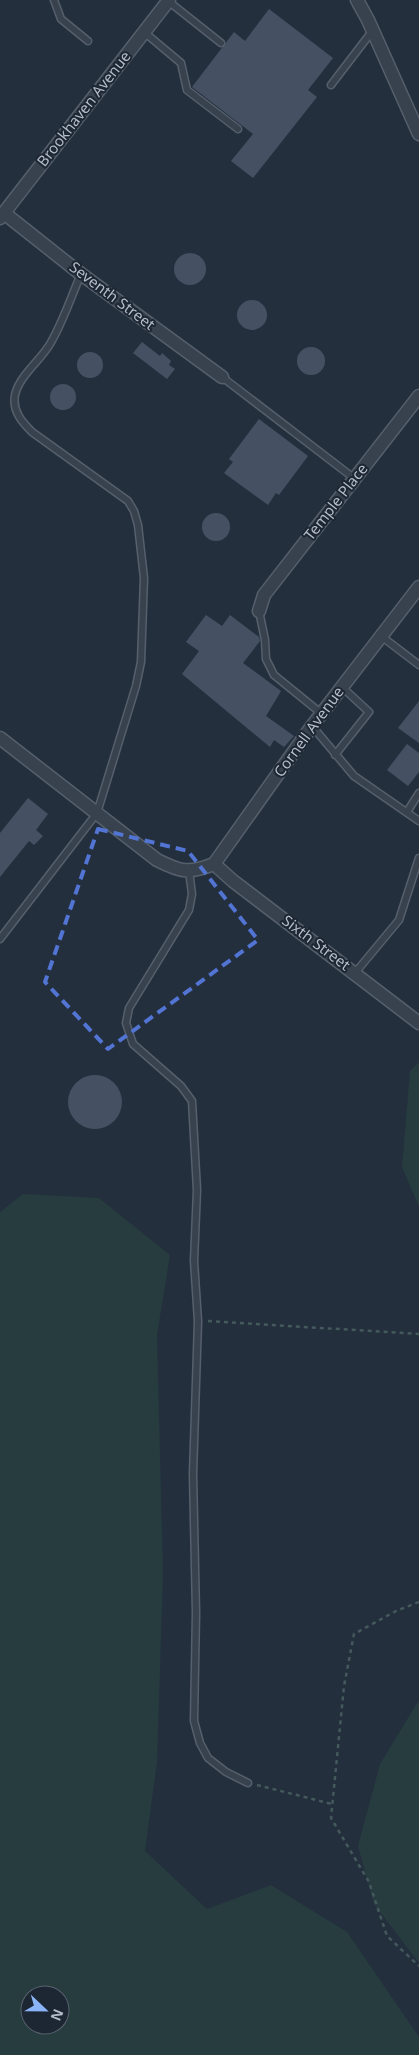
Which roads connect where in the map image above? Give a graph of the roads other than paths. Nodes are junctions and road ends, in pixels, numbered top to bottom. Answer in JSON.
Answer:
{"nodes":[{"id":1,"x":54,"y":0,"type":"edge"},
{"id":2,"x":168,"y":0,"type":"edge"},
{"id":3,"x":356,"y":0,"type":"edge"},
{"id":4,"x":372,"y":30,"type":"junction"},
{"id":5,"x":144,"y":32,"type":"junction"},
{"id":6,"x":88,"y":40,"type":"dead end"},
{"id":7,"x":221,"y":43,"type":"dead end"},
{"id":8,"x":330,"y":85,"type":"dead end"},
{"id":9,"x":238,"y":128,"type":"dead end"},
{"id":10,"x":419,"y":132,"type":"edge"},
{"id":11,"x":1,"y":213,"type":"edge"},
{"id":12,"x":81,"y":274,"type":"junction"},
{"id":13,"x":222,"y":378,"type":"joint"},
{"id":14,"x":419,"y":396,"type":"edge"},
{"id":15,"x":355,"y":479,"type":"junction"},
{"id":16,"x":419,"y":587,"type":"edge"},
{"id":17,"x":259,"y":611,"type":"joint"},
{"id":18,"x":381,"y":636,"type":"junction"},
{"id":19,"x":419,"y":665,"type":"edge"},
{"id":20,"x":342,"y":688,"type":"junction"},
{"id":21,"x":322,"y":714,"type":"junction"},
{"id":22,"x":312,"y":726,"type":"junction"},
{"id":23,"x":0,"y":738,"type":"edge"},
{"id":24,"x":335,"y":755,"type":"junction"},
{"id":25,"x":419,"y":793,"type":"edge"},
{"id":26,"x":407,"y":812,"type":"junction"},
{"id":27,"x":97,"y":813,"type":"junction"},
{"id":28,"x":419,"y":820,"type":"edge"},
{"id":29,"x":419,"y":858,"type":"edge"},
{"id":30,"x":214,"y":864,"type":"junction"},
{"id":31,"x":192,"y":871,"type":"junction"},
{"id":32,"x":0,"y":939,"type":"edge"},
{"id":33,"x":355,"y":973,"type":"junction"},
{"id":34,"x":419,"y":1023,"type":"edge"},
{"id":35,"x":248,"y":1783,"type":"road end"}],
"edges":[{"from":1,"to":6,"type":"lane"},
{"from":2,"to":5,"type":"street","name":"Brookhaven Avenue"},
{"from":2,"to":7,"type":"lane"},
{"from":3,"to":4,"type":"street"},
{"from":4,"to":8,"type":"lane"},
{"from":4,"to":10,"type":"street"},
{"from":5,"to":9,"type":"lane"},
{"from":5,"to":11,"type":"street","name":"Brookhaven Avenue"},
{"from":11,"to":12,"type":"street","name":"Seventh Street"},
{"from":12,"to":13,"type":"street","name":"Seventh Street"},
{"from":12,"to":27,"type":"lane"},
{"from":13,"to":15,"type":"lane"},
{"from":14,"to":15,"type":"street","name":"Temple Place"},
{"from":15,"to":17,"type":"street","name":"Temple Place"},
{"from":16,"to":18,"type":"street","name":"Cornell Avenue"},
{"from":17,"to":21,"type":"lane"},
{"from":18,"to":19,"type":"lane"},
{"from":18,"to":20,"type":"street","name":"Cornell Avenue"},
{"from":20,"to":21,"type":"street","name":"Cornell Avenue"},
{"from":20,"to":24,"type":"lane"},
{"from":21,"to":22,"type":"street","name":"Cornell Avenue"},
{"from":22,"to":24,"type":"lane"},
{"from":22,"to":30,"type":"street","name":"Cornell Avenue"},
{"from":23,"to":27,"type":"street"},
{"from":24,"to":26,"type":"lane"},
{"from":25,"to":26,"type":"lane"},
{"from":26,"to":28,"type":"lane"},
{"from":27,"to":31,"type":"street"},
{"from":27,"to":32,"type":"lane"},
{"from":29,"to":33,"type":"lane"},
{"from":30,"to":31,"type":"street"},
{"from":30,"to":33,"type":"street","name":"Sixth Street"},
{"from":31,"to":35,"type":"lane"},
{"from":33,"to":34,"type":"street","name":"Sixth Street"}]}
